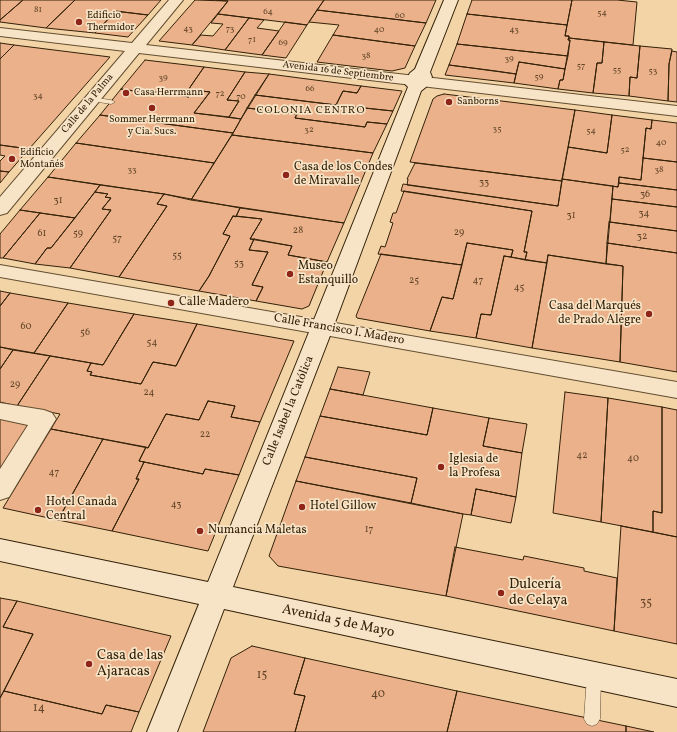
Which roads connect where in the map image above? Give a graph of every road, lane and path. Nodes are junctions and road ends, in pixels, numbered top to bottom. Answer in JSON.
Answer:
{"nodes":[{"id":1,"x":176,"y":0,"type":"edge"},
{"id":2,"x":450,"y":0,"type":"edge"},
{"id":3,"x":0,"y":32,"type":"edge"},
{"id":4,"x":135,"y":48,"type":"junction"},
{"id":5,"x":418,"y":81,"type":"junction"},
{"id":6,"x":92,"y":99,"type":"junction"},
{"id":7,"x":111,"y":102,"type":"dead end"},
{"id":8,"x":677,"y":111,"type":"edge"},
{"id":9,"x":0,"y":209,"type":"edge"},
{"id":10,"x":0,"y":271,"type":"edge"},
{"id":11,"x":322,"y":328,"type":"junction"},
{"id":12,"x":677,"y":390,"type":"edge"},
{"id":13,"x":0,"y":411,"type":"edge"},
{"id":14,"x":0,"y":490,"type":"edge"},
{"id":15,"x":0,"y":550,"type":"edge"},
{"id":16,"x":215,"y":596,"type":"junction"},
{"id":17,"x":594,"y":676,"type":"junction"},
{"id":18,"x":677,"y":694,"type":"edge"},
{"id":19,"x":592,"y":719,"type":"dead end"},
{"id":20,"x":162,"y":732,"type":"edge"}],
"edges":[{"from":1,"to":4,"type":"street","name":"Calle de la Palma"},
{"from":2,"to":5,"type":"street","name":"Calle Isabel la Católica"},
{"from":3,"to":4,"type":"street","name":"Avenida 16 de Septiembre"},
{"from":4,"to":5,"type":"street","name":"Avenida 16 de Septiembre"},
{"from":4,"to":6,"type":"street","name":"Calle de la Palma"},
{"from":5,"to":8,"type":"street","name":"Avenida 16 de Septiembre"},
{"from":5,"to":11,"type":"street","name":"Calle Isabel la Católica"},
{"from":6,"to":7,"type":"lane"},
{"from":6,"to":9,"type":"street","name":"Calle de la Palma"},
{"from":10,"to":11,"type":"street","name":"Calle Francisco I. Madero"},
{"from":11,"to":12,"type":"street","name":"Calle Francisco I. Madero"},
{"from":11,"to":16,"type":"street","name":"Calle Isabel la Católica"},
{"from":13,"to":14,"type":"street"},
{"from":15,"to":16,"type":"street","name":"Avenida 5 de Mayo"},
{"from":16,"to":17,"type":"street","name":"Avenida 5 de Mayo"},
{"from":16,"to":20,"type":"street","name":"Calle Isabel la Católica"},
{"from":17,"to":18,"type":"street","name":"Avenida 5 de Mayo"},
{"from":17,"to":19,"type":"lane"}]}
